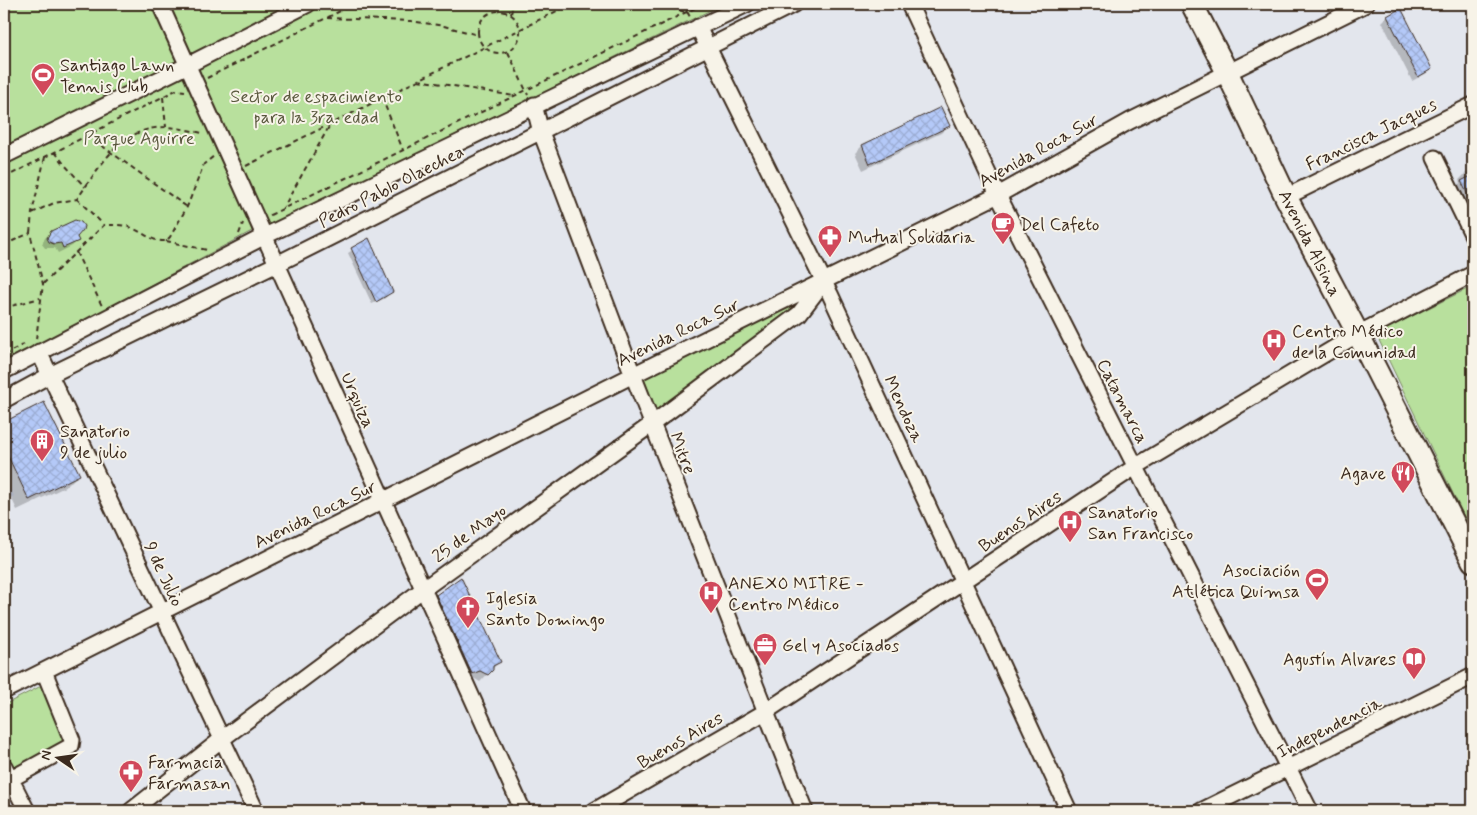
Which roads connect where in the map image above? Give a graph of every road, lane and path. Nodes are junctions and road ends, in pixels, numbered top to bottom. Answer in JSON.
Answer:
{"nodes":[{"id":1,"x":160,"y":4,"type":"edge"},
{"id":2,"x":308,"y":4,"type":"edge"},
{"id":3,"x":354,"y":4,"type":"edge"},
{"id":4,"x":513,"y":4,"type":"edge"},
{"id":5,"x":571,"y":4,"type":"edge"},
{"id":6,"x":653,"y":4,"type":"edge"},
{"id":7,"x":683,"y":4,"type":"edge"},
{"id":8,"x":691,"y":4,"type":"edge"},
{"id":9,"x":704,"y":4,"type":"edge"},
{"id":10,"x":747,"y":4,"type":"edge"},
{"id":11,"x":794,"y":4,"type":"edge"},
{"id":12,"x":909,"y":4,"type":"edge"},
{"id":13,"x":1192,"y":4,"type":"edge"},
{"id":14,"x":1366,"y":4,"type":"edge"},
{"id":15,"x":1347,"y":8,"type":"edge"},
{"id":16,"x":686,"y":12,"type":"junction"},
{"id":17,"x":510,"y":14,"type":"junction"},
{"id":18,"x":326,"y":18,"type":"junction"},
{"id":19,"x":698,"y":27,"type":"junction"},
{"id":20,"x":520,"y":29,"type":"junction"},
{"id":21,"x":478,"y":35,"type":"junction"},
{"id":22,"x":484,"y":47,"type":"junction"},
{"id":23,"x":709,"y":47,"type":"junction"},
{"id":24,"x":508,"y":52,"type":"junction"},
{"id":25,"x":188,"y":66,"type":"junction"},
{"id":26,"x":1227,"y":72,"type":"junction"},
{"id":27,"x":418,"y":80,"type":"junction"},
{"id":28,"x":189,"y":89,"type":"junction"},
{"id":29,"x":526,"y":91,"type":"junction"},
{"id":30,"x":164,"y":96,"type":"junction"},
{"id":31,"x":514,"y":96,"type":"junction"},
{"id":32,"x":382,"y":98,"type":"junction"},
{"id":33,"x":1473,"y":104,"type":"edge"},
{"id":34,"x":534,"y":105,"type":"junction"},
{"id":35,"x":330,"y":124,"type":"junction"},
{"id":36,"x":202,"y":126,"type":"dead end"},
{"id":37,"x":166,"y":127,"type":"junction"},
{"id":38,"x":541,"y":132,"type":"junction"},
{"id":39,"x":87,"y":135,"type":"junction"},
{"id":40,"x":212,"y":148,"type":"dead end"},
{"id":41,"x":403,"y":150,"type":"junction"},
{"id":42,"x":55,"y":152,"type":"junction"},
{"id":43,"x":110,"y":152,"type":"junction"},
{"id":44,"x":4,"y":156,"type":"edge"},
{"id":45,"x":44,"y":157,"type":"junction"},
{"id":46,"x":1435,"y":158,"type":"dead end"},
{"id":47,"x":244,"y":166,"type":"dead end"},
{"id":48,"x":4,"y":178,"type":"edge"},
{"id":49,"x":85,"y":187,"type":"junction"},
{"id":50,"x":998,"y":195,"type":"junction"},
{"id":51,"x":1286,"y":196,"type":"junction"},
{"id":52,"x":76,"y":199,"type":"junction"},
{"id":53,"x":187,"y":207,"type":"junction"},
{"id":54,"x":282,"y":210,"type":"junction"},
{"id":55,"x":32,"y":212,"type":"junction"},
{"id":56,"x":251,"y":221,"type":"junction"},
{"id":57,"x":104,"y":225,"type":"junction"},
{"id":58,"x":30,"y":233,"type":"junction"},
{"id":59,"x":265,"y":236,"type":"junction"},
{"id":60,"x":1473,"y":236,"type":"edge"},
{"id":61,"x":234,"y":240,"type":"dead end"},
{"id":62,"x":166,"y":241,"type":"junction"},
{"id":63,"x":4,"y":245,"type":"edge"},
{"id":64,"x":76,"y":252,"type":"junction"},
{"id":65,"x":204,"y":255,"type":"dead end"},
{"id":66,"x":277,"y":264,"type":"junction"},
{"id":67,"x":1473,"y":274,"type":"edge"},
{"id":68,"x":824,"y":282,"type":"junction"},
{"id":69,"x":42,"y":284,"type":"junction"},
{"id":70,"x":41,"y":298,"type":"junction"},
{"id":71,"x":102,"y":306,"type":"dead end"},
{"id":72,"x":4,"y":308,"type":"edge"},
{"id":73,"x":1358,"y":334,"type":"junction"},
{"id":74,"x":38,"y":345,"type":"junction"},
{"id":75,"x":4,"y":355,"type":"edge"},
{"id":76,"x":4,"y":371,"type":"edge"},
{"id":77,"x":50,"y":375,"type":"junction"},
{"id":78,"x":633,"y":375,"type":"junction"},
{"id":79,"x":4,"y":400,"type":"edge"},
{"id":80,"x":652,"y":424,"type":"junction"},
{"id":81,"x":1135,"y":467,"type":"junction"},
{"id":82,"x":383,"y":501,"type":"junction"},
{"id":83,"x":1473,"y":561,"type":"edge"},
{"id":84,"x":964,"y":581,"type":"junction"},
{"id":85,"x":422,"y":590,"type":"junction"},
{"id":86,"x":161,"y":612,"type":"junction"},
{"id":87,"x":44,"y":671,"type":"junction"},
{"id":88,"x":1473,"y":676,"type":"edge"},
{"id":89,"x":4,"y":691,"type":"edge"},
{"id":90,"x":765,"y":712,"type":"junction"},
{"id":91,"x":222,"y":738,"type":"junction"},
{"id":92,"x":1289,"y":768,"type":"junction"},
{"id":93,"x":7,"y":772,"type":"edge"},
{"id":94,"x":27,"y":811,"type":"edge"},
{"id":95,"x":131,"y":811,"type":"edge"},
{"id":96,"x":256,"y":811,"type":"edge"},
{"id":97,"x":523,"y":811,"type":"edge"},
{"id":98,"x":594,"y":811,"type":"edge"},
{"id":99,"x":805,"y":811,"type":"edge"},
{"id":100,"x":1069,"y":811,"type":"edge"},
{"id":101,"x":1201,"y":811,"type":"edge"},
{"id":102,"x":1310,"y":811,"type":"edge"}],
"edges":[{"from":1,"to":25,"type":"street","name":"Urquiza"},
{"from":2,"to":25,"type":"street"},
{"from":3,"to":18,"type":"path"},
{"from":4,"to":17,"type":"path"},
{"from":5,"to":20,"type":"path"},
{"from":6,"to":16,"type":"path"},
{"from":7,"to":16,"type":"path"},
{"from":8,"to":16,"type":"path"},
{"from":9,"to":16,"type":"path"},
{"from":10,"to":19,"type":"street","name":"Pedro Pablo Olaechea"},
{"from":11,"to":23,"type":"street","name":"Pedro Pablo Olaechea"},
{"from":12,"to":50,"type":"street","name":"Catamarca"},
{"from":13,"to":26,"type":"highway","name":"Avenida Alsina"},
{"from":14,"to":15,"type":"street","name":"Avenida Roca Sur"},
{"from":15,"to":26,"type":"street","name":"Avenida Roca Sur"},
{"from":16,"to":29,"type":"path"},
{"from":17,"to":20,"type":"path"},
{"from":17,"to":21,"type":"path"},
{"from":18,"to":21,"type":"path"},
{"from":18,"to":28,"type":"path"},
{"from":19,"to":23,"type":"street","name":"Mendoza"},
{"from":19,"to":34,"type":"street","name":"Pedro Pablo Olaechea"},
{"from":20,"to":22,"type":"path"},
{"from":20,"to":24,"type":"path"},
{"from":21,"to":22,"type":"path"},
{"from":22,"to":24,"type":"path"},
{"from":22,"to":27,"type":"path"},
{"from":23,"to":38,"type":"street","name":"Pedro Pablo Olaechea"},
{"from":23,"to":68,"type":"street","name":"Mendoza"},
{"from":24,"to":29,"type":"path"},
{"from":25,"to":28,"type":"street","name":"Urquiza"},
{"from":25,"to":44,"type":"street"},
{"from":26,"to":50,"type":"street","name":"Avenida Roca Sur"},
{"from":26,"to":51,"type":"highway","name":"Avenida Alsina"},
{"from":27,"to":31,"type":"path"},
{"from":27,"to":32,"type":"path"},
{"from":28,"to":30,"type":"path"},
{"from":28,"to":56,"type":"street","name":"Urquiza"},
{"from":29,"to":31,"type":"path"},
{"from":29,"to":34,"type":"path"},
{"from":30,"to":37,"type":"path"},
{"from":30,"to":39,"type":"path"},
{"from":31,"to":41,"type":"path"},
{"from":32,"to":35,"type":"path"},
{"from":32,"to":41,"type":"path"},
{"from":33,"to":51,"type":"street","name":"Francisca Jacques"},
{"from":34,"to":38,"type":"street","name":"Mitre"},
{"from":34,"to":59,"type":"street","name":"Pedro Pablo Olaechea"},
{"from":35,"to":47,"type":"path"},
{"from":35,"to":54,"type":"path"},
{"from":36,"to":37,"type":"path"},
{"from":37,"to":43,"type":"path"},
{"from":38,"to":66,"type":"street","name":"Pedro Pablo Olaechea"},
{"from":38,"to":78,"type":"street","name":"Mitre"},
{"from":39,"to":42,"type":"path"},
{"from":39,"to":43,"type":"path"},
{"from":40,"to":53,"type":"path"},
{"from":41,"to":54,"type":"path"},
{"from":42,"to":45,"type":"path"},
{"from":42,"to":49,"type":"path"},
{"from":43,"to":49,"type":"path"},
{"from":43,"to":53,"type":"path"},
{"from":45,"to":48,"type":"path"},
{"from":45,"to":55,"type":"path"},
{"from":46,"to":60,"type":"street"},
{"from":49,"to":52,"type":"path"},
{"from":50,"to":68,"type":"street","name":"Avenida Roca Sur"},
{"from":50,"to":81,"type":"street","name":"Catamarca"},
{"from":51,"to":73,"type":"highway","name":"Avenida Alsina"},
{"from":52,"to":55,"type":"path"},
{"from":52,"to":57,"type":"path"},
{"from":53,"to":62,"type":"path"},
{"from":54,"to":56,"type":"path"},
{"from":55,"to":58,"type":"path"},
{"from":56,"to":59,"type":"street","name":"Urquiza"},
{"from":56,"to":61,"type":"path"},
{"from":57,"to":62,"type":"path"},
{"from":57,"to":64,"type":"path"},
{"from":58,"to":63,"type":"path"},
{"from":58,"to":69,"type":"path"},
{"from":59,"to":66,"type":"street","name":"Urquiza"},
{"from":59,"to":74,"type":"street","name":"Pedro Pablo Olaechea"},
{"from":62,"to":65,"type":"path"},
{"from":64,"to":69,"type":"path"},
{"from":64,"to":71,"type":"path"},
{"from":66,"to":77,"type":"street","name":"Pedro Pablo Olaechea"},
{"from":66,"to":82,"type":"street","name":"Urquiza"},
{"from":67,"to":73,"type":"street","name":"Buenos Aires"},
{"from":68,"to":78,"type":"street","name":"Avenida Roca Sur"},
{"from":68,"to":80,"type":"street","name":"25 de Mayo"},
{"from":68,"to":84,"type":"street","name":"Mendoza"},
{"from":69,"to":70,"type":"path"},
{"from":70,"to":72,"type":"path"},
{"from":70,"to":74,"type":"path"},
{"from":73,"to":81,"type":"street","name":"Buenos Aires"},
{"from":73,"to":83,"type":"highway","name":"Avenida Alsina"},
{"from":74,"to":75,"type":"path"},
{"from":74,"to":76,"type":"street","name":"Pedro Pablo Olaechea"},
{"from":74,"to":77,"type":"street","name":"9 de Julio"},
{"from":77,"to":79,"type":"street","name":"Pedro Pablo Olaechea"},
{"from":77,"to":86,"type":"street","name":"9 de Julio"},
{"from":78,"to":80,"type":"street","name":"Mitre"},
{"from":78,"to":82,"type":"street","name":"Avenida Roca Sur"},
{"from":80,"to":85,"type":"street","name":"25 de Mayo"},
{"from":80,"to":90,"type":"street","name":"Mitre"},
{"from":81,"to":84,"type":"street","name":"Buenos Aires"},
{"from":81,"to":92,"type":"street","name":"Catamarca"},
{"from":82,"to":85,"type":"street","name":"Urquiza"},
{"from":82,"to":86,"type":"street","name":"Avenida Roca Sur"},
{"from":84,"to":90,"type":"street","name":"Buenos Aires"},
{"from":84,"to":100,"type":"street","name":"Mendoza"},
{"from":85,"to":91,"type":"street","name":"25 de Mayo"},
{"from":85,"to":97,"type":"street","name":"Urquiza"},
{"from":86,"to":87,"type":"street","name":"Avenida Roca Sur"},
{"from":86,"to":91,"type":"street","name":"9 de Julio"},
{"from":87,"to":89,"type":"street","name":"Avenida Roca Sur"},
{"from":87,"to":93,"type":"street"},
{"from":88,"to":92,"type":"street","name":"Independencia"},
{"from":90,"to":98,"type":"street","name":"Buenos Aires"},
{"from":90,"to":99,"type":"street","name":"Mitre"},
{"from":91,"to":95,"type":"street","name":"25 de Mayo"},
{"from":91,"to":96,"type":"street","name":"9 de Julio"},
{"from":92,"to":101,"type":"street","name":"Independencia"},
{"from":92,"to":102,"type":"street","name":"Catamarca"},
{"from":93,"to":94,"type":"street"}]}
